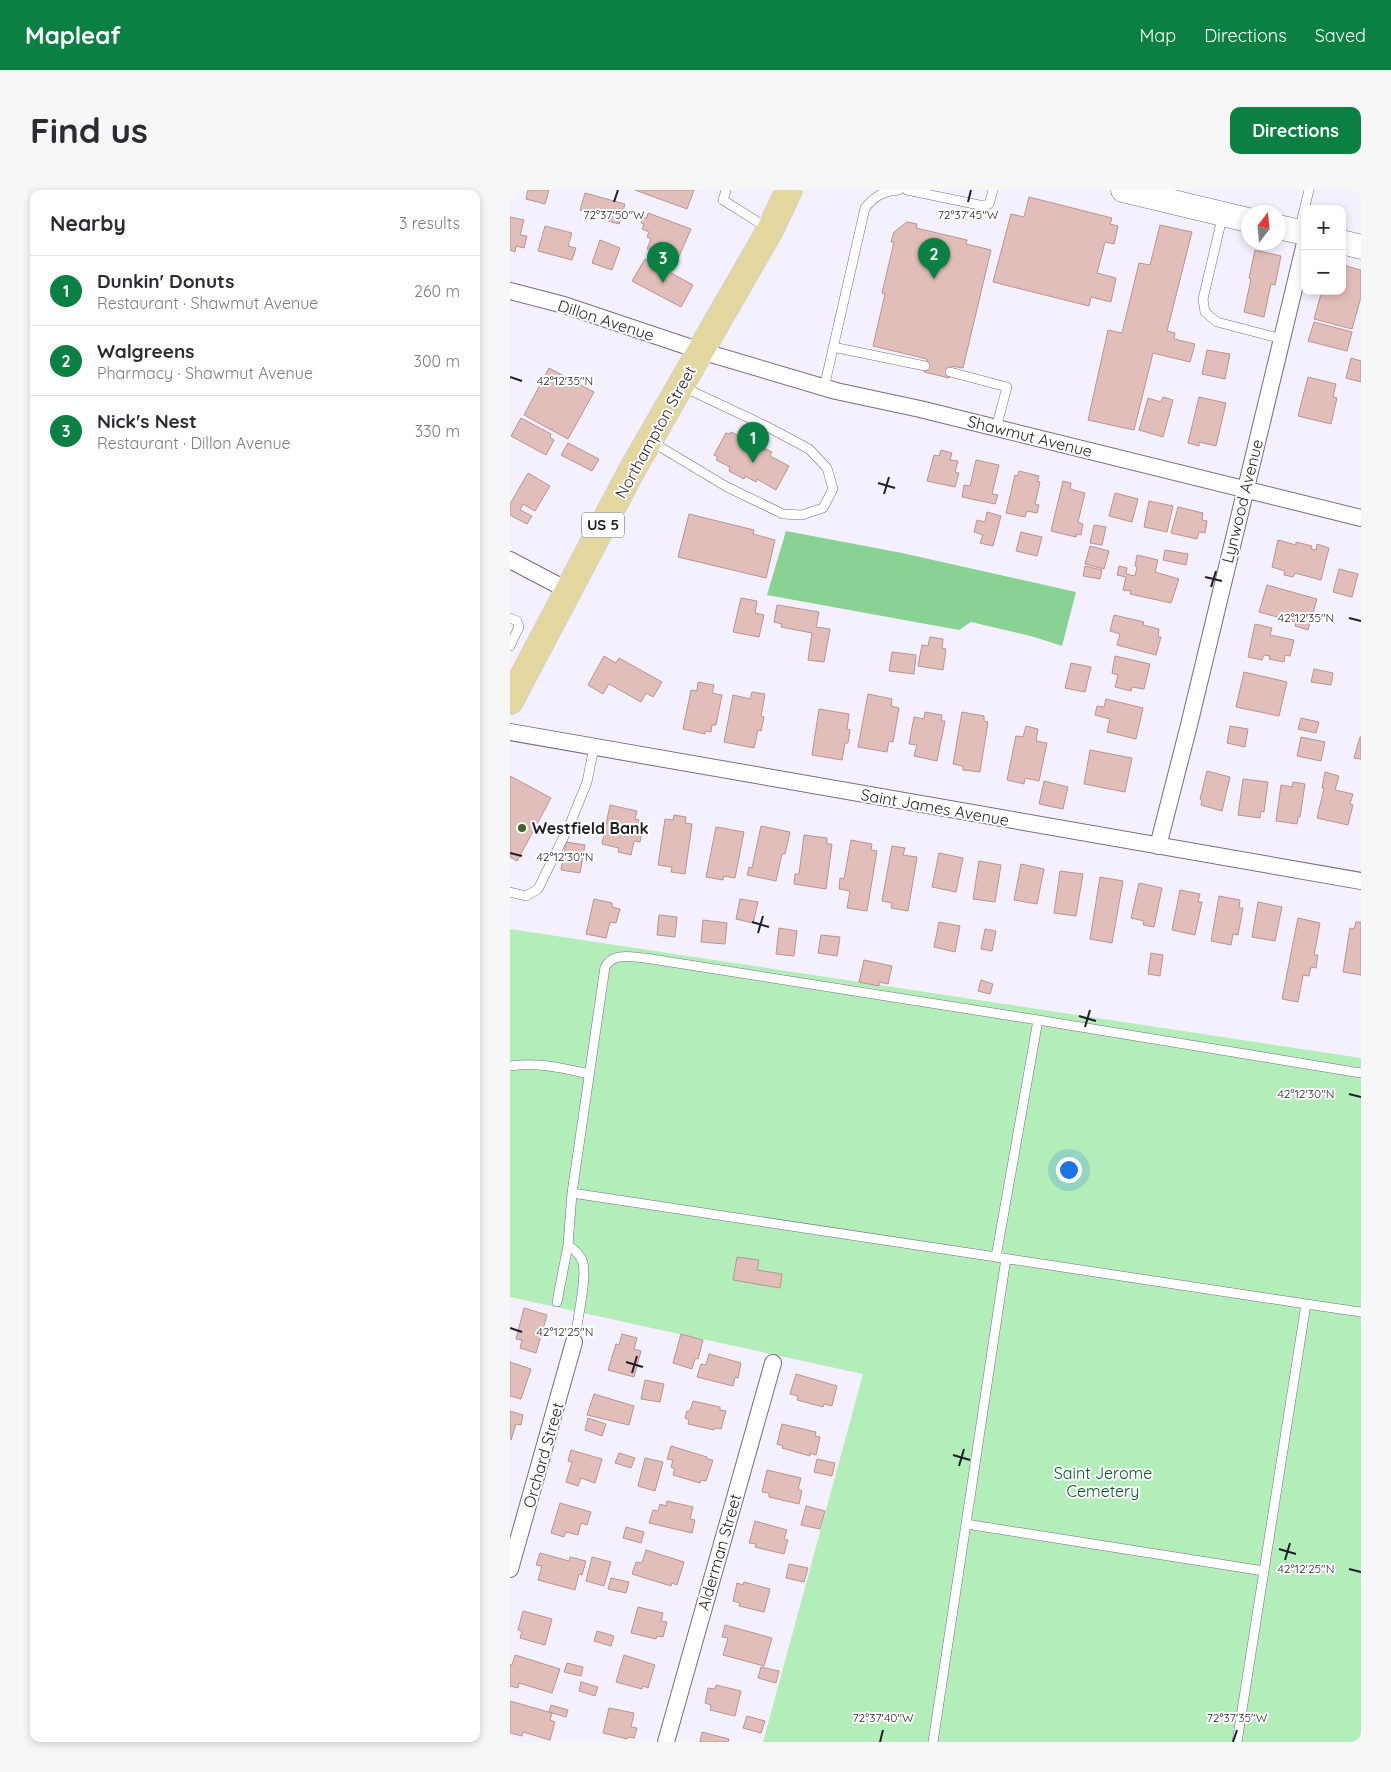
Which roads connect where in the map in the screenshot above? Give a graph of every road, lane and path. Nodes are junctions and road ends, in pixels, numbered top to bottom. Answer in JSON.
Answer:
{"nodes":[{"id":1,"x":726,"y":190,"type":"edge"},
{"id":2,"x":772,"y":190,"type":"edge"},
{"id":3,"x":789,"y":190,"type":"edge"},
{"id":4,"x":899,"y":190,"type":"edge"},
{"id":5,"x":907,"y":190,"type":"edge"},
{"id":6,"x":993,"y":190,"type":"edge"},
{"id":7,"x":1123,"y":190,"type":"edge"},
{"id":8,"x":1309,"y":190,"type":"edge"},
{"id":9,"x":1173,"y":196,"type":"edge"},
{"id":10,"x":1224,"y":214,"type":"junction"},
{"id":11,"x":1241,"y":218,"type":"edge"},
{"id":12,"x":770,"y":230,"type":"junction"},
{"id":13,"x":1297,"y":234,"type":"edge"},
{"id":14,"x":1346,"y":243,"type":"edge"},
{"id":15,"x":1361,"y":246,"type":"edge"},
{"id":16,"x":510,"y":291,"type":"edge"},
{"id":17,"x":1282,"y":339,"type":"junction"},
{"id":18,"x":833,"y":347,"type":"junction"},
{"id":19,"x":701,"y":351,"type":"junction"},
{"id":20,"x":925,"y":366,"type":"dead end"},
{"id":21,"x":950,"y":372,"type":"dead end"},
{"id":22,"x":681,"y":386,"type":"junction"},
{"id":23,"x":824,"y":388,"type":"junction"},
{"id":24,"x":996,"y":428,"type":"junction"},
{"id":25,"x":649,"y":441,"type":"junction"},
{"id":26,"x":1245,"y":489,"type":"junction"},
{"id":27,"x":1361,"y":518,"type":"edge"},
{"id":28,"x":510,"y":560,"type":"edge"},
{"id":29,"x":569,"y":591,"type":"junction"},
{"id":30,"x":510,"y":618,"type":"edge"},
{"id":31,"x":510,"y":646,"type":"edge"},
{"id":32,"x":510,"y":701,"type":"edge"},
{"id":33,"x":510,"y":732,"type":"edge"},
{"id":34,"x":594,"y":747,"type":"junction"},
{"id":35,"x":1158,"y":846,"type":"junction"},
{"id":36,"x":1361,"y":881,"type":"edge"},
{"id":37,"x":510,"y":892,"type":"edge"},
{"id":38,"x":1038,"y":1020,"type":"junction"},
{"id":39,"x":510,"y":1066,"type":"edge"},
{"id":40,"x":1361,"y":1073,"type":"edge"},
{"id":41,"x":589,"y":1074,"type":"junction"},
{"id":42,"x":572,"y":1194,"type":"junction"},
{"id":43,"x":568,"y":1245,"type":"junction"},
{"id":44,"x":996,"y":1257,"type":"junction"},
{"id":45,"x":1006,"y":1258,"type":"junction"},
{"id":46,"x":557,"y":1302,"type":"dead end"},
{"id":47,"x":1306,"y":1304,"type":"junction"},
{"id":48,"x":1361,"y":1312,"type":"edge"},
{"id":49,"x":574,"y":1342,"type":"joint"},
{"id":50,"x":773,"y":1363,"type":"dead end"},
{"id":51,"x":966,"y":1524,"type":"junction"},
{"id":52,"x":510,"y":1569,"type":"edge"},
{"id":53,"x":1264,"y":1571,"type":"junction"},
{"id":54,"x":666,"y":1742,"type":"edge"},
{"id":55,"x":933,"y":1742,"type":"edge"},
{"id":56,"x":1237,"y":1742,"type":"edge"}],
"edges":[{"from":1,"to":12,"type":"lane"},
{"from":2,"to":12,"type":"main road"},
{"from":3,"to":12,"type":"main road","name":"Northampton Street","number":"US 5"},
{"from":4,"to":18,"type":"lane"},
{"from":5,"to":6,"type":"lane"},
{"from":7,"to":9,"type":"main road"},
{"from":8,"to":13,"type":"lane"},
{"from":9,"to":10,"type":"main road"},
{"from":10,"to":11,"type":"main road"},
{"from":10,"to":17,"type":"lane"},
{"from":12,"to":19,"type":"main road","name":"Northampton Street","number":"US 5"},
{"from":13,"to":17,"type":"street","name":"Lynwood Avenue"},
{"from":14,"to":15,"type":"main road"},
{"from":16,"to":19,"type":"street","name":"Dillon Avenue"},
{"from":17,"to":26,"type":"street","name":"Lynwood Avenue"},
{"from":18,"to":20,"type":"lane"},
{"from":18,"to":23,"type":"lane"},
{"from":19,"to":22,"type":"main road","name":"Northampton Street","number":"US 5"},
{"from":19,"to":23,"type":"street","name":"Shawmut Avenue"},
{"from":21,"to":24,"type":"lane"},
{"from":22,"to":25,"type":"main road","name":"Northampton Street","number":"US 5"},
{"from":22,"to":25,"type":"lane"},
{"from":23,"to":24,"type":"street","name":"Shawmut Avenue"},
{"from":24,"to":26,"type":"street","name":"Shawmut Avenue"},
{"from":25,"to":29,"type":"main road","name":"Northampton Street","number":"US 5"},
{"from":26,"to":27,"type":"street","name":"Shawmut Avenue"},
{"from":26,"to":35,"type":"street","name":"Lynwood Avenue"},
{"from":28,"to":29,"type":"street"},
{"from":29,"to":32,"type":"main road","name":"Northampton Street","number":"US 5"},
{"from":30,"to":31,"type":"lane"},
{"from":33,"to":34,"type":"street","name":"Saint James Avenue"},
{"from":34,"to":35,"type":"street","name":"Saint James Avenue"},
{"from":34,"to":37,"type":"lane"},
{"from":35,"to":36,"type":"street","name":"Saint James Avenue"},
{"from":38,"to":40,"type":"lane"},
{"from":38,"to":41,"type":"lane"},
{"from":38,"to":44,"type":"lane"},
{"from":39,"to":41,"type":"lane"},
{"from":41,"to":42,"type":"lane"},
{"from":42,"to":43,"type":"lane"},
{"from":42,"to":44,"type":"lane"},
{"from":43,"to":46,"type":"lane"},
{"from":43,"to":49,"type":"lane"},
{"from":44,"to":45,"type":"lane"},
{"from":45,"to":47,"type":"lane"},
{"from":45,"to":51,"type":"lane"},
{"from":47,"to":48,"type":"lane"},
{"from":47,"to":53,"type":"lane"},
{"from":49,"to":52,"type":"street","name":"Orchard Street"},
{"from":50,"to":54,"type":"street","name":"Alderman Street"},
{"from":51,"to":53,"type":"lane"},
{"from":51,"to":55,"type":"lane"},
{"from":53,"to":56,"type":"lane"}]}
